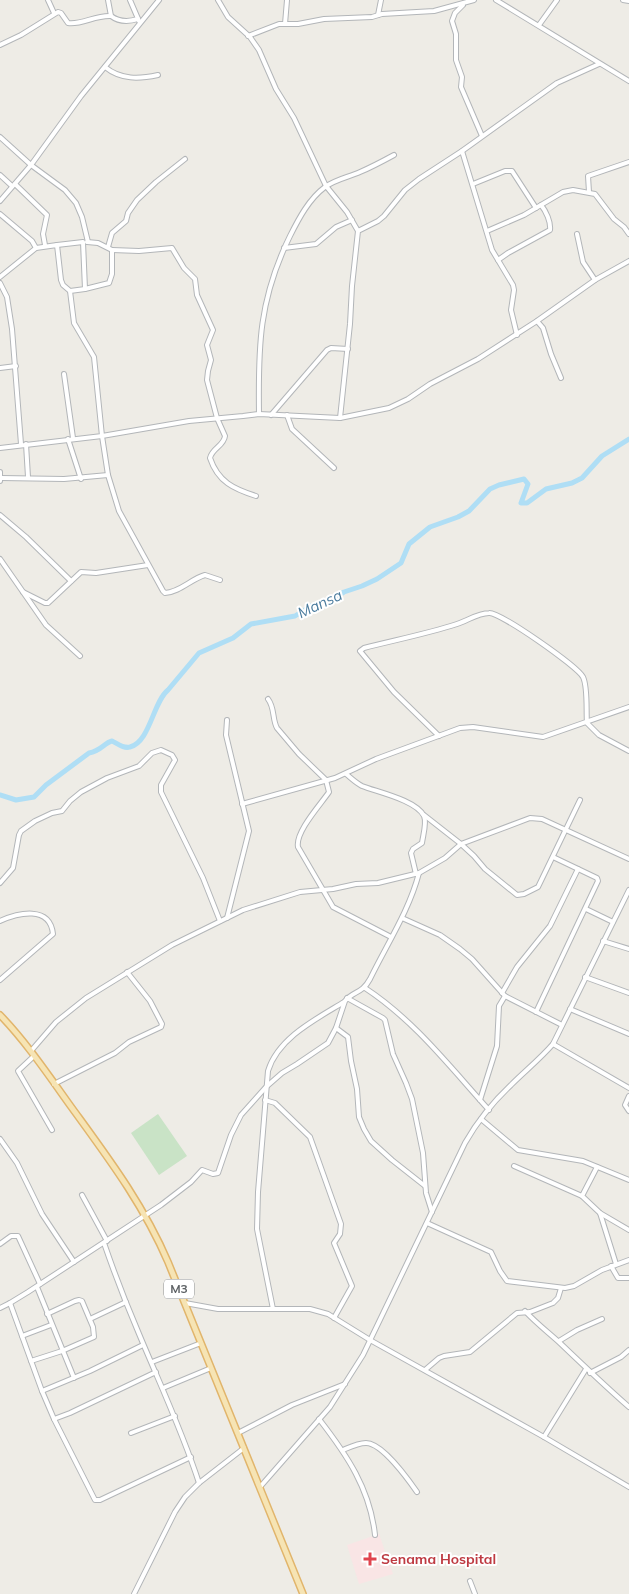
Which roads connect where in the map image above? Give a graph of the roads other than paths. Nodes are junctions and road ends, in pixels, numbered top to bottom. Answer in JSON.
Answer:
{"nodes":[{"id":1,"x":48,"y":0,"type":"edge"},
{"id":2,"x":108,"y":0,"type":"edge"},
{"id":3,"x":130,"y":0,"type":"edge"},
{"id":4,"x":159,"y":0,"type":"edge"},
{"id":5,"x":218,"y":0,"type":"edge"},
{"id":6,"x":287,"y":0,"type":"edge"},
{"id":7,"x":381,"y":0,"type":"edge"},
{"id":8,"x":474,"y":0,"type":"edge"},
{"id":9,"x":496,"y":0,"type":"edge"},
{"id":10,"x":557,"y":0,"type":"edge"},
{"id":11,"x":623,"y":0,"type":"edge"},
{"id":12,"x":629,"y":1,"type":"edge"},
{"id":13,"x":465,"y":3,"type":"junction"},
{"id":14,"x":54,"y":14,"type":"junction"},
{"id":15,"x":378,"y":15,"type":"junction"},
{"id":16,"x":111,"y":16,"type":"junction"},
{"id":17,"x":138,"y":21,"type":"junction"},
{"id":18,"x":284,"y":24,"type":"junction"},
{"id":19,"x":539,"y":25,"type":"junction"},
{"id":20,"x":248,"y":36,"type":"junction"},
{"id":21,"x":0,"y":45,"type":"edge"},
{"id":22,"x":599,"y":64,"type":"junction"},
{"id":23,"x":105,"y":67,"type":"junction"},
{"id":24,"x":158,"y":75,"type":"dead end"},
{"id":25,"x":629,"y":81,"type":"edge"},
{"id":26,"x":482,"y":136,"type":"junction"},
{"id":27,"x":0,"y":137,"type":"edge"},
{"id":28,"x":462,"y":151,"type":"junction"},
{"id":29,"x":394,"y":155,"type":"dead end"},
{"id":30,"x":185,"y":159,"type":"dead end"},
{"id":31,"x":629,"y":162,"type":"edge"},
{"id":32,"x":31,"y":165,"type":"junction"},
{"id":33,"x":0,"y":175,"type":"edge"},
{"id":34,"x":473,"y":184,"type":"junction"},
{"id":35,"x":14,"y":185,"type":"junction"},
{"id":36,"x":326,"y":186,"type":"junction"},
{"id":37,"x":589,"y":192,"type":"junction"},
{"id":38,"x":0,"y":200,"type":"edge"},
{"id":39,"x":538,"y":207,"type":"junction"},
{"id":40,"x":0,"y":214,"type":"edge"},
{"id":41,"x":352,"y":220,"type":"junction"},
{"id":42,"x":358,"y":231,"type":"junction"},
{"id":43,"x":487,"y":231,"type":"junction"},
{"id":44,"x":577,"y":234,"type":"dead end"},
{"id":45,"x":629,"y":234,"type":"edge"},
{"id":46,"x":86,"y":242,"type":"junction"},
{"id":47,"x":45,"y":245,"type":"junction"},
{"id":48,"x":57,"y":245,"type":"junction"},
{"id":49,"x":36,"y":248,"type":"junction"},
{"id":50,"x":110,"y":248,"type":"junction"},
{"id":51,"x":284,"y":248,"type":"junction"},
{"id":52,"x":498,"y":260,"type":"junction"},
{"id":53,"x":629,"y":261,"type":"edge"},
{"id":54,"x":0,"y":277,"type":"edge"},
{"id":55,"x":595,"y":280,"type":"junction"},
{"id":56,"x":0,"y":283,"type":"edge"},
{"id":57,"x":85,"y":289,"type":"junction"},
{"id":58,"x":70,"y":291,"type":"junction"},
{"id":59,"x":537,"y":321,"type":"junction"},
{"id":60,"x":517,"y":335,"type":"junction"},
{"id":61,"x":348,"y":349,"type":"junction"},
{"id":62,"x":16,"y":366,"type":"junction"},
{"id":63,"x":0,"y":368,"type":"edge"},
{"id":64,"x":64,"y":374,"type":"dead end"},
{"id":65,"x":561,"y":378,"type":"dead end"},
{"id":66,"x":259,"y":414,"type":"junction"},
{"id":67,"x":272,"y":415,"type":"junction"},
{"id":68,"x":287,"y":415,"type":"junction"},
{"id":69,"x":217,"y":418,"type":"junction"},
{"id":70,"x":340,"y":418,"type":"junction"},
{"id":71,"x":102,"y":436,"type":"junction"},
{"id":72,"x":73,"y":438,"type":"junction"},
{"id":73,"x":68,"y":439,"type":"junction"},
{"id":74,"x":21,"y":444,"type":"junction"},
{"id":75,"x":26,"y":444,"type":"junction"},
{"id":76,"x":0,"y":448,"type":"edge"},
{"id":77,"x":334,"y":468,"type":"dead end"},
{"id":78,"x":0,"y":472,"type":"edge"},
{"id":79,"x":108,"y":475,"type":"junction"},
{"id":80,"x":28,"y":478,"type":"junction"},
{"id":81,"x":81,"y":479,"type":"junction"},
{"id":82,"x":0,"y":480,"type":"edge"},
{"id":83,"x":256,"y":496,"type":"dead end"},
{"id":84,"x":0,"y":515,"type":"edge"},
{"id":85,"x":0,"y":559,"type":"edge"},
{"id":86,"x":148,"y":566,"type":"junction"},
{"id":87,"x":220,"y":580,"type":"dead end"},
{"id":88,"x":71,"y":581,"type":"junction"},
{"id":89,"x":23,"y":592,"type":"junction"},
{"id":90,"x":80,"y":656,"type":"dead end"},
{"id":91,"x":268,"y":699,"type":"dead end"},
{"id":92,"x":629,"y":707,"type":"edge"},
{"id":93,"x":227,"y":720,"type":"dead end"},
{"id":94,"x":587,"y":723,"type":"junction"},
{"id":95,"x":439,"y":736,"type":"junction"},
{"id":96,"x":629,"y":751,"type":"edge"},
{"id":97,"x":346,"y":774,"type":"junction"},
{"id":98,"x":326,"y":780,"type":"junction"},
{"id":99,"x":580,"y":800,"type":"dead end"},
{"id":100,"x":242,"y":804,"type":"junction"},
{"id":101,"x":424,"y":815,"type":"junction"},
{"id":102,"x":566,"y":830,"type":"junction"},
{"id":103,"x":461,"y":844,"type":"junction"},
{"id":104,"x":553,"y":857,"type":"junction"},
{"id":105,"x":629,"y":859,"type":"edge"},
{"id":106,"x":578,"y":869,"type":"junction"},
{"id":107,"x":418,"y":873,"type":"junction"},
{"id":108,"x":0,"y":883,"type":"edge"},
{"id":109,"x":324,"y":890,"type":"junction"},
{"id":110,"x":629,"y":890,"type":"edge"},
{"id":111,"x":622,"y":904,"type":"junction"},
{"id":112,"x":629,"y":906,"type":"edge"},
{"id":113,"x":586,"y":909,"type":"junction"},
{"id":114,"x":227,"y":918,"type":"junction"},
{"id":115,"x":402,"y":918,"type":"junction"},
{"id":116,"x":0,"y":920,"type":"edge"},
{"id":117,"x":220,"y":921,"type":"junction"},
{"id":118,"x":613,"y":922,"type":"junction"},
{"id":119,"x":391,"y":937,"type":"junction"},
{"id":120,"x":603,"y":941,"type":"junction"},
{"id":121,"x":629,"y":949,"type":"edge"},
{"id":122,"x":127,"y":972,"type":"junction"},
{"id":123,"x":586,"y":977,"type":"junction"},
{"id":124,"x":0,"y":980,"type":"edge"},
{"id":125,"x":365,"y":988,"type":"junction"},
{"id":126,"x":629,"y":993,"type":"edge"},
{"id":127,"x":503,"y":995,"type":"junction"},
{"id":128,"x":346,"y":1000,"type":"junction"},
{"id":129,"x":570,"y":1009,"type":"junction"},
{"id":130,"x":536,"y":1012,"type":"junction"},
{"id":131,"x":0,"y":1015,"type":"edge"},
{"id":132,"x":562,"y":1025,"type":"junction"},
{"id":133,"x":336,"y":1028,"type":"junction"},
{"id":134,"x":629,"y":1034,"type":"edge"},
{"id":135,"x":553,"y":1044,"type":"junction"},
{"id":136,"x":32,"y":1054,"type":"junction"},
{"id":137,"x":54,"y":1084,"type":"junction"},
{"id":138,"x":266,"y":1087,"type":"junction"},
{"id":139,"x":629,"y":1088,"type":"edge"},
{"id":140,"x":629,"y":1096,"type":"edge"},
{"id":141,"x":265,"y":1100,"type":"junction"},
{"id":142,"x":480,"y":1100,"type":"junction"},
{"id":143,"x":489,"y":1110,"type":"junction"},
{"id":144,"x":629,"y":1111,"type":"edge"},
{"id":145,"x":481,"y":1119,"type":"junction"},
{"id":146,"x":52,"y":1130,"type":"dead end"},
{"id":147,"x":0,"y":1139,"type":"edge"},
{"id":148,"x":514,"y":1166,"type":"dead end"},
{"id":149,"x":597,"y":1167,"type":"junction"},
{"id":150,"x":629,"y":1180,"type":"edge"},
{"id":151,"x":426,"y":1186,"type":"junction"},
{"id":152,"x":82,"y":1195,"type":"dead end"},
{"id":153,"x":582,"y":1196,"type":"junction"},
{"id":154,"x":432,"y":1212,"type":"junction"},
{"id":155,"x":600,"y":1213,"type":"junction"},
{"id":156,"x":146,"y":1215,"type":"junction"},
{"id":157,"x":427,"y":1223,"type":"junction"},
{"id":158,"x":629,"y":1230,"type":"edge"},
{"id":159,"x":105,"y":1242,"type":"junction"},
{"id":160,"x":0,"y":1244,"type":"edge"},
{"id":161,"x":629,"y":1260,"type":"edge"},
{"id":162,"x":74,"y":1262,"type":"junction"},
{"id":163,"x":614,"y":1265,"type":"junction"},
{"id":164,"x":629,"y":1278,"type":"edge"},
{"id":165,"x":38,"y":1286,"type":"junction"},
{"id":166,"x":561,"y":1288,"type":"junction"},
{"id":167,"x":126,"y":1302,"type":"junction"},
{"id":168,"x":185,"y":1302,"type":"junction"},
{"id":169,"x":10,"y":1303,"type":"junction"},
{"id":170,"x":0,"y":1308,"type":"edge"},
{"id":171,"x":273,"y":1309,"type":"junction"},
{"id":172,"x":525,"y":1312,"type":"junction"},
{"id":173,"x":47,"y":1314,"type":"junction"},
{"id":174,"x":90,"y":1318,"type":"junction"},
{"id":175,"x":334,"y":1318,"type":"junction"},
{"id":176,"x":602,"y":1319,"type":"dead end"},
{"id":177,"x":51,"y":1325,"type":"junction"},
{"id":178,"x":22,"y":1336,"type":"junction"},
{"id":179,"x":370,"y":1340,"type":"junction"},
{"id":180,"x":558,"y":1341,"type":"junction"},
{"id":181,"x":201,"y":1342,"type":"junction"},
{"id":182,"x":143,"y":1345,"type":"junction"},
{"id":183,"x":629,"y":1350,"type":"edge"},
{"id":184,"x":62,"y":1351,"type":"junction"},
{"id":185,"x":31,"y":1361,"type":"junction"},
{"id":186,"x":152,"y":1362,"type":"junction"},
{"id":187,"x":211,"y":1368,"type":"junction"},
{"id":188,"x":586,"y":1369,"type":"junction"},
{"id":189,"x":425,"y":1370,"type":"junction"},
{"id":190,"x":156,"y":1372,"type":"junction"},
{"id":191,"x":590,"y":1373,"type":"junction"},
{"id":192,"x":74,"y":1378,"type":"junction"},
{"id":193,"x":346,"y":1384,"type":"junction"},
{"id":194,"x":164,"y":1388,"type":"junction"},
{"id":195,"x":42,"y":1391,"type":"junction"},
{"id":196,"x":629,"y":1406,"type":"edge"},
{"id":197,"x":175,"y":1416,"type":"junction"},
{"id":198,"x":54,"y":1419,"type":"junction"},
{"id":199,"x":319,"y":1419,"type":"junction"},
{"id":200,"x":131,"y":1433,"type":"dead end"},
{"id":201,"x":238,"y":1433,"type":"junction"},
{"id":202,"x":544,"y":1437,"type":"junction"},
{"id":203,"x":244,"y":1448,"type":"junction"},
{"id":204,"x":343,"y":1450,"type":"junction"},
{"id":205,"x":191,"y":1457,"type":"junction"},
{"id":206,"x":199,"y":1482,"type":"junction"},
{"id":207,"x":260,"y":1487,"type":"junction"},
{"id":208,"x":629,"y":1487,"type":"edge"},
{"id":209,"x":417,"y":1492,"type":"dead end"},
{"id":210,"x":375,"y":1535,"type":"dead end"},
{"id":211,"x":470,"y":1581,"type":"dead end"},
{"id":212,"x":134,"y":1594,"type":"edge"},
{"id":213,"x":304,"y":1594,"type":"edge"},
{"id":214,"x":475,"y":1594,"type":"edge"}],
"edges":[{"from":1,"to":14,"type":"street"},
{"from":2,"to":16,"type":"street"},
{"from":3,"to":17,"type":"street"},
{"from":4,"to":17,"type":"street"},
{"from":5,"to":20,"type":"street"},
{"from":6,"to":18,"type":"street"},
{"from":7,"to":15,"type":"street"},
{"from":8,"to":13,"type":"street"},
{"from":9,"to":19,"type":"street"},
{"from":10,"to":19,"type":"street"},
{"from":11,"to":12,"type":"street"},
{"from":13,"to":15,"type":"street"},
{"from":13,"to":26,"type":"street"},
{"from":14,"to":16,"type":"street"},
{"from":14,"to":21,"type":"street"},
{"from":15,"to":18,"type":"street"},
{"from":16,"to":17,"type":"street"},
{"from":17,"to":23,"type":"street"},
{"from":18,"to":20,"type":"street"},
{"from":19,"to":22,"type":"street"},
{"from":20,"to":36,"type":"street"},
{"from":22,"to":25,"type":"street"},
{"from":22,"to":26,"type":"street"},
{"from":23,"to":24,"type":"street"},
{"from":23,"to":32,"type":"street"},
{"from":26,"to":28,"type":"street"},
{"from":27,"to":32,"type":"street"},
{"from":28,"to":34,"type":"street"},
{"from":28,"to":42,"type":"street"},
{"from":29,"to":36,"type":"street"},
{"from":30,"to":50,"type":"street"},
{"from":31,"to":37,"type":"street"},
{"from":32,"to":35,"type":"street"},
{"from":32,"to":46,"type":"street"},
{"from":33,"to":35,"type":"street"},
{"from":34,"to":39,"type":"street"},
{"from":34,"to":43,"type":"street"},
{"from":35,"to":38,"type":"street"},
{"from":35,"to":47,"type":"street"},
{"from":36,"to":41,"type":"street"},
{"from":36,"to":51,"type":"street"},
{"from":37,"to":39,"type":"street"},
{"from":37,"to":45,"type":"street"},
{"from":39,"to":43,"type":"street"},
{"from":39,"to":52,"type":"street"},
{"from":40,"to":49,"type":"street"},
{"from":41,"to":42,"type":"street"},
{"from":41,"to":51,"type":"street"},
{"from":42,"to":61,"type":"street"},
{"from":43,"to":52,"type":"street"},
{"from":44,"to":55,"type":"street"},
{"from":46,"to":48,"type":"street"},
{"from":46,"to":50,"type":"street"},
{"from":46,"to":57,"type":"street"},
{"from":47,"to":48,"type":"street"},
{"from":47,"to":49,"type":"street"},
{"from":48,"to":58,"type":"street"},
{"from":49,"to":54,"type":"street"},
{"from":50,"to":57,"type":"street"},
{"from":50,"to":69,"type":"street"},
{"from":51,"to":66,"type":"street"},
{"from":52,"to":60,"type":"street"},
{"from":53,"to":55,"type":"street"},
{"from":55,"to":59,"type":"street"},
{"from":56,"to":62,"type":"street"},
{"from":57,"to":58,"type":"street"},
{"from":58,"to":71,"type":"street"},
{"from":59,"to":60,"type":"street"},
{"from":59,"to":65,"type":"street"},
{"from":60,"to":70,"type":"street"},
{"from":61,"to":67,"type":"street"},
{"from":61,"to":70,"type":"street"},
{"from":62,"to":63,"type":"street"},
{"from":62,"to":74,"type":"street"},
{"from":64,"to":72,"type":"street"},
{"from":66,"to":67,"type":"street"},
{"from":66,"to":69,"type":"street"},
{"from":67,"to":68,"type":"street"},
{"from":68,"to":70,"type":"street"},
{"from":68,"to":77,"type":"street"},
{"from":69,"to":71,"type":"street"},
{"from":69,"to":83,"type":"street"},
{"from":71,"to":72,"type":"street"},
{"from":71,"to":79,"type":"street"},
{"from":72,"to":73,"type":"street"},
{"from":73,"to":75,"type":"street"},
{"from":73,"to":81,"type":"street"},
{"from":74,"to":75,"type":"street"},
{"from":74,"to":76,"type":"street"},
{"from":75,"to":80,"type":"street"},
{"from":78,"to":82,"type":"street"},
{"from":79,"to":81,"type":"street"},
{"from":79,"to":86,"type":"street"},
{"from":80,"to":81,"type":"street"},
{"from":80,"to":82,"type":"street"},
{"from":84,"to":88,"type":"street"},
{"from":85,"to":89,"type":"street"},
{"from":86,"to":87,"type":"street"},
{"from":86,"to":88,"type":"street"},
{"from":88,"to":89,"type":"street"},
{"from":89,"to":90,"type":"street"},
{"from":91,"to":98,"type":"street"},
{"from":92,"to":94,"type":"street"},
{"from":93,"to":100,"type":"street"},
{"from":94,"to":95,"type":"street"},
{"from":94,"to":95,"type":"street"},
{"from":94,"to":96,"type":"street"},
{"from":95,"to":97,"type":"street"},
{"from":97,"to":98,"type":"street"},
{"from":97,"to":101,"type":"street"},
{"from":98,"to":100,"type":"street"},
{"from":98,"to":109,"type":"street"},
{"from":99,"to":102,"type":"street"},
{"from":100,"to":114,"type":"street"},
{"from":101,"to":103,"type":"street"},
{"from":101,"to":107,"type":"street"},
{"from":102,"to":103,"type":"street"},
{"from":102,"to":104,"type":"street"},
{"from":102,"to":105,"type":"street"},
{"from":103,"to":104,"type":"street"},
{"from":103,"to":107,"type":"street"},
{"from":104,"to":106,"type":"street"},
{"from":106,"to":113,"type":"street"},
{"from":106,"to":127,"type":"street"},
{"from":107,"to":109,"type":"street"},
{"from":107,"to":115,"type":"street"},
{"from":108,"to":117,"type":"street"},
{"from":109,"to":114,"type":"street"},
{"from":109,"to":119,"type":"street"},
{"from":110,"to":111,"type":"street"},
{"from":111,"to":112,"type":"street"},
{"from":111,"to":118,"type":"street"},
{"from":113,"to":118,"type":"street"},
{"from":113,"to":130,"type":"street"},
{"from":114,"to":117,"type":"street"},
{"from":115,"to":119,"type":"street"},
{"from":115,"to":127,"type":"street"},
{"from":116,"to":124,"type":"street"},
{"from":117,"to":122,"type":"street"},
{"from":118,"to":120,"type":"street"},
{"from":119,"to":125,"type":"street"},
{"from":120,"to":121,"type":"street"},
{"from":120,"to":123,"type":"street"},
{"from":122,"to":136,"type":"street"},
{"from":122,"to":137,"type":"street"},
{"from":123,"to":126,"type":"street"},
{"from":123,"to":129,"type":"street"},
{"from":125,"to":128,"type":"street"},
{"from":125,"to":142,"type":"street"},
{"from":127,"to":130,"type":"street"},
{"from":127,"to":142,"type":"street"},
{"from":128,"to":133,"type":"street"},
{"from":128,"to":138,"type":"street"},
{"from":128,"to":151,"type":"street"},
{"from":129,"to":132,"type":"street"},
{"from":129,"to":134,"type":"street"},
{"from":130,"to":132,"type":"street"},
{"from":131,"to":136,"type":"main road","number":"M3"},
{"from":132,"to":135,"type":"street"},
{"from":133,"to":138,"type":"street"},
{"from":133,"to":151,"type":"street"},
{"from":135,"to":139,"type":"street"},
{"from":135,"to":143,"type":"street"},
{"from":136,"to":137,"type":"main road","number":"M3"},
{"from":136,"to":146,"type":"street"},
{"from":137,"to":156,"type":"main road","number":"M3"},
{"from":138,"to":141,"type":"street"},
{"from":138,"to":156,"type":"street"},
{"from":140,"to":144,"type":"street"},
{"from":141,"to":171,"type":"street"},
{"from":141,"to":175,"type":"street"},
{"from":142,"to":143,"type":"street"},
{"from":143,"to":145,"type":"street"},
{"from":145,"to":149,"type":"street"},
{"from":145,"to":154,"type":"street"},
{"from":147,"to":162,"type":"street"},
{"from":148,"to":153,"type":"street"},
{"from":149,"to":150,"type":"street"},
{"from":149,"to":153,"type":"street"},
{"from":151,"to":154,"type":"street"},
{"from":152,"to":159,"type":"street"},
{"from":153,"to":155,"type":"street"},
{"from":154,"to":157,"type":"street"},
{"from":155,"to":158,"type":"street"},
{"from":155,"to":163,"type":"street"},
{"from":156,"to":159,"type":"street"},
{"from":156,"to":168,"type":"main road","number":"M3"},
{"from":157,"to":166,"type":"street"},
{"from":157,"to":179,"type":"street"},
{"from":159,"to":162,"type":"street"},
{"from":159,"to":167,"type":"street"},
{"from":160,"to":165,"type":"street"},
{"from":161,"to":163,"type":"street"},
{"from":162,"to":165,"type":"street"},
{"from":163,"to":164,"type":"street"},
{"from":163,"to":166,"type":"street"},
{"from":165,"to":169,"type":"street"},
{"from":165,"to":173,"type":"street"},
{"from":166,"to":172,"type":"street"},
{"from":167,"to":174,"type":"street"},
{"from":167,"to":182,"type":"street"},
{"from":168,"to":171,"type":"street"},
{"from":168,"to":181,"type":"main road","number":"M3"},
{"from":169,"to":170,"type":"street"},
{"from":169,"to":178,"type":"street"},
{"from":171,"to":175,"type":"street"},
{"from":172,"to":180,"type":"street"},
{"from":172,"to":189,"type":"street"},
{"from":173,"to":174,"type":"street"},
{"from":173,"to":177,"type":"street"},
{"from":174,"to":184,"type":"street"},
{"from":175,"to":179,"type":"street"},
{"from":176,"to":180,"type":"street"},
{"from":177,"to":178,"type":"street"},
{"from":177,"to":184,"type":"street"},
{"from":178,"to":185,"type":"street"},
{"from":179,"to":189,"type":"street"},
{"from":179,"to":193,"type":"street"},
{"from":180,"to":188,"type":"street"},
{"from":181,"to":186,"type":"street"},
{"from":181,"to":187,"type":"main road","number":"M3"},
{"from":182,"to":186,"type":"street"},
{"from":182,"to":192,"type":"street"},
{"from":183,"to":191,"type":"street"},
{"from":184,"to":185,"type":"street"},
{"from":184,"to":192,"type":"street"},
{"from":185,"to":195,"type":"street"},
{"from":186,"to":190,"type":"street"},
{"from":187,"to":194,"type":"street"},
{"from":187,"to":201,"type":"main road","number":"M3"},
{"from":188,"to":191,"type":"street"},
{"from":188,"to":202,"type":"street"},
{"from":189,"to":202,"type":"street"},
{"from":190,"to":194,"type":"street"},
{"from":190,"to":198,"type":"street"},
{"from":191,"to":196,"type":"street"},
{"from":192,"to":195,"type":"street"},
{"from":193,"to":199,"type":"street"},
{"from":193,"to":201,"type":"street"},
{"from":194,"to":197,"type":"street"},
{"from":195,"to":198,"type":"street"},
{"from":197,"to":200,"type":"street"},
{"from":197,"to":205,"type":"street"},
{"from":198,"to":205,"type":"street"},
{"from":199,"to":204,"type":"street"},
{"from":199,"to":207,"type":"street"},
{"from":201,"to":203,"type":"main road","number":"M3"},
{"from":202,"to":208,"type":"street"},
{"from":203,"to":206,"type":"street"},
{"from":203,"to":207,"type":"main road","number":"M3"},
{"from":204,"to":209,"type":"street"},
{"from":204,"to":210,"type":"street"},
{"from":205,"to":206,"type":"street"},
{"from":206,"to":212,"type":"street"},
{"from":207,"to":213,"type":"main road","number":"M3"},
{"from":211,"to":214,"type":"street"}]}
